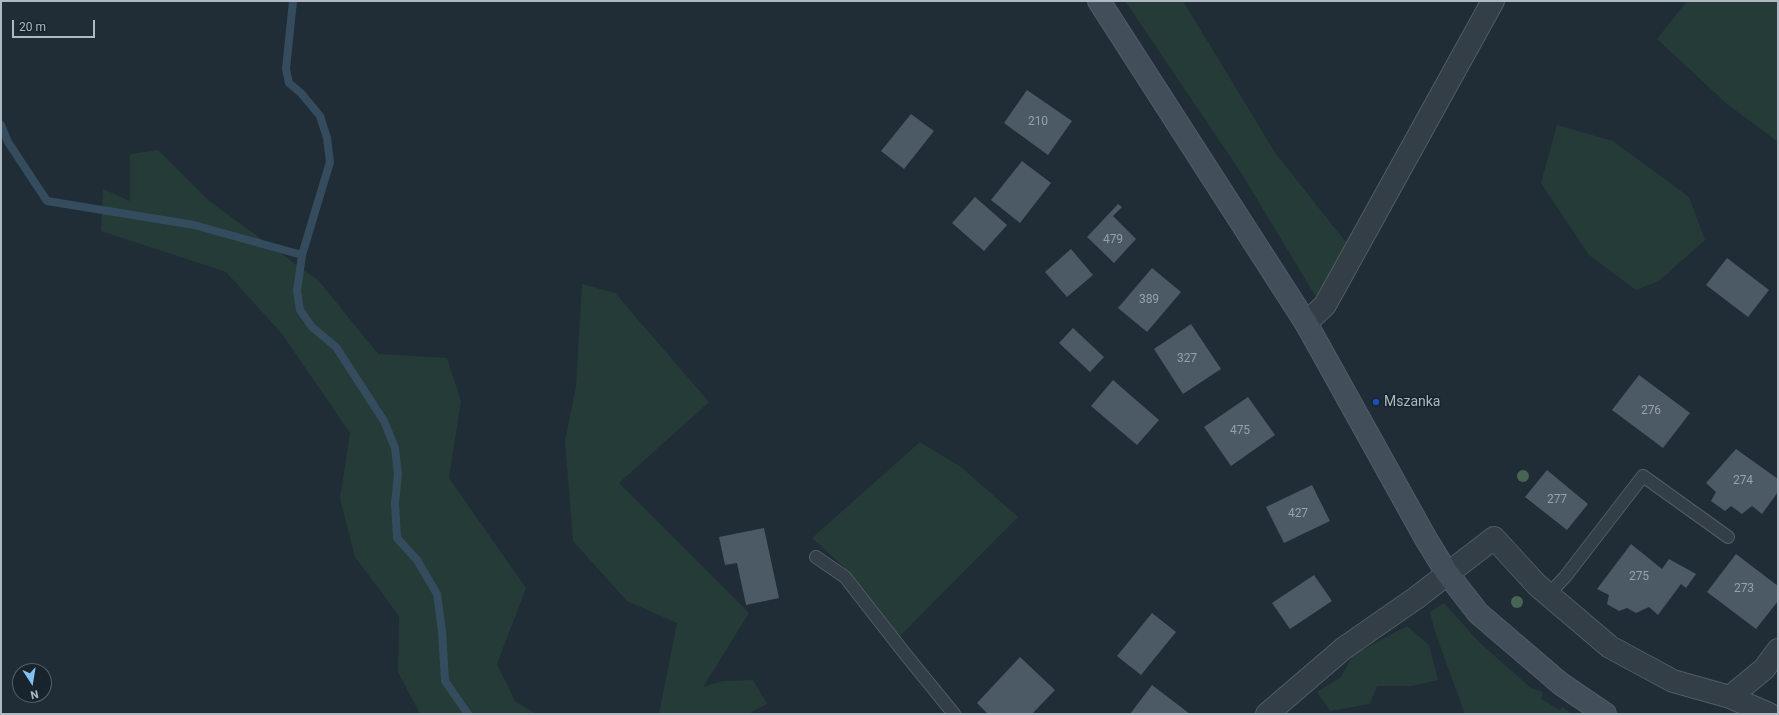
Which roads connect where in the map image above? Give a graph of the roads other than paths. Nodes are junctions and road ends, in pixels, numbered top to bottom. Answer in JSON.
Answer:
{"nodes":[{"id":1,"x":1099,"y":1,"type":"edge"},
{"id":2,"x":1493,"y":1,"type":"edge"},
{"id":3,"x":1306,"y":323,"type":"junction"},
{"id":4,"x":1728,"y":537,"type":"dead end"},
{"id":5,"x":816,"y":557,"type":"dead end"},
{"id":6,"x":1446,"y":573,"type":"junction"},
{"id":7,"x":1548,"y":595,"type":"junction"},
{"id":8,"x":1778,"y":650,"type":"edge"},
{"id":9,"x":1730,"y":697,"type":"junction"},
{"id":10,"x":954,"y":714,"type":"edge"},
{"id":11,"x":1267,"y":714,"type":"edge"},
{"id":12,"x":1605,"y":714,"type":"edge"},
{"id":13,"x":1769,"y":714,"type":"edge"}],
"edges":[{"from":1,"to":3,"type":"main road"},
{"from":2,"to":3,"type":"street"},
{"from":3,"to":6,"type":"main road"},
{"from":4,"to":7,"type":"lane"},
{"from":5,"to":10,"type":"lane"},
{"from":6,"to":7,"type":"street"},
{"from":6,"to":11,"type":"street"},
{"from":6,"to":12,"type":"main road"},
{"from":7,"to":9,"type":"street"},
{"from":8,"to":9,"type":"street"},
{"from":9,"to":13,"type":"street"}]}
